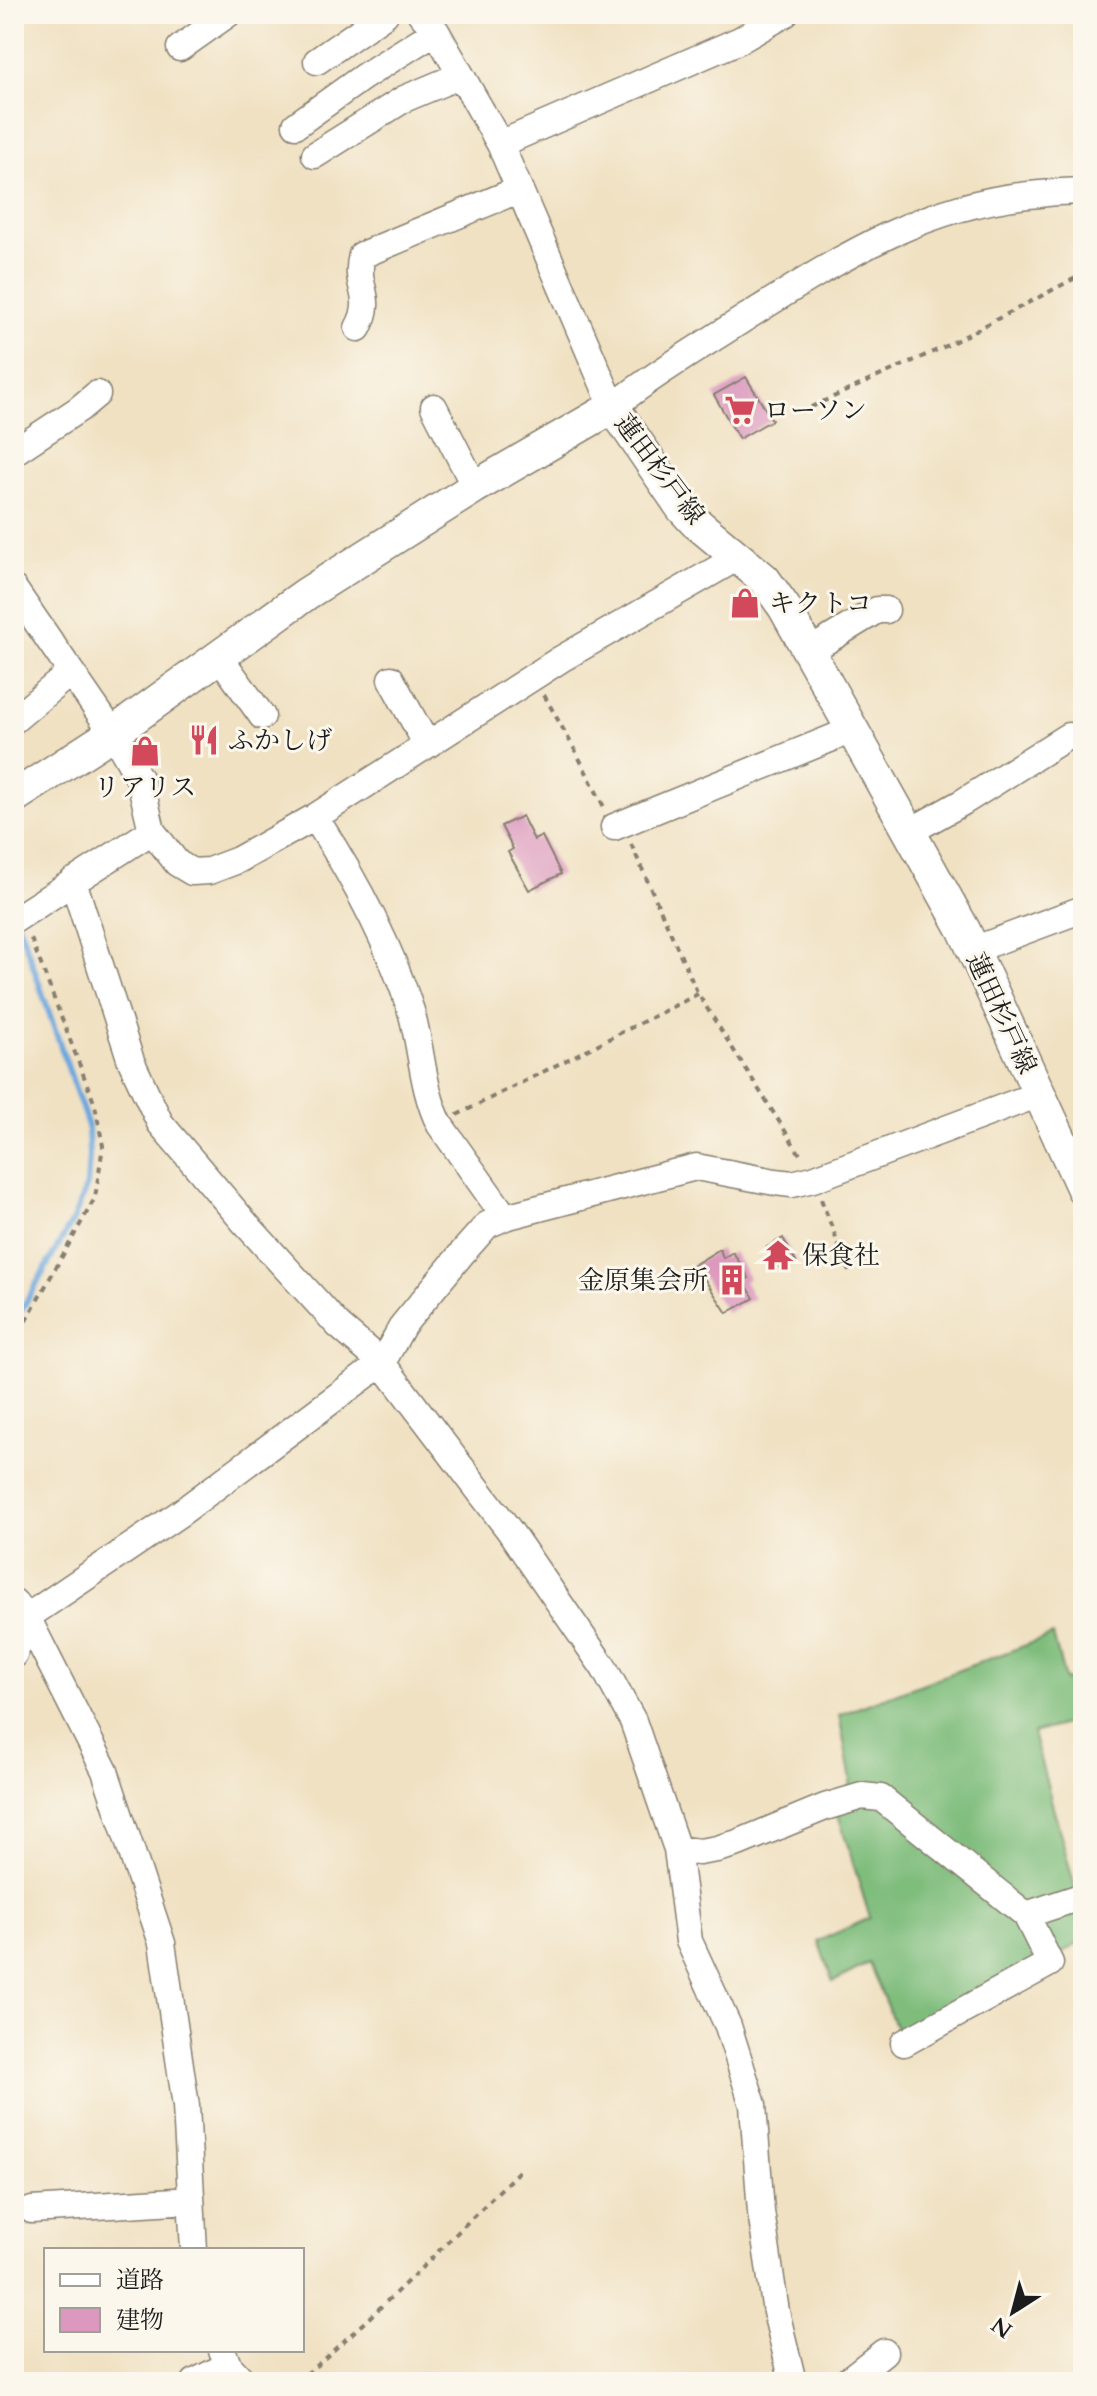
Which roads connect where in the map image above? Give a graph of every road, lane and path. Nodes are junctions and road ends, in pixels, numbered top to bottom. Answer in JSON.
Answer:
{"nodes":[{"id":1,"x":385,"y":14,"type":"edge"},
{"id":2,"x":785,"y":14,"type":"edge"},
{"id":3,"x":226,"y":15,"type":"edge"},
{"id":4,"x":429,"y":23,"type":"edge"},
{"id":5,"x":180,"y":48,"type":"dead end"},
{"id":6,"x":317,"y":61,"type":"dead end"},
{"id":7,"x":461,"y":75,"type":"junction"},
{"id":8,"x":296,"y":125,"type":"dead end"},
{"id":9,"x":500,"y":144,"type":"junction"},
{"id":10,"x":315,"y":155,"type":"dead end"},
{"id":11,"x":518,"y":190,"type":"junction"},
{"id":12,"x":1083,"y":192,"type":"edge"},
{"id":13,"x":1083,"y":274,"type":"edge"},
{"id":14,"x":358,"y":328,"type":"dead end"},
{"id":15,"x":97,"y":394,"type":"dead end"},
{"id":16,"x":434,"y":407,"type":"dead end"},
{"id":17,"x":613,"y":407,"type":"junction"},
{"id":18,"x":800,"y":412,"type":"dead end"},
{"id":19,"x":14,"y":452,"type":"edge"},
{"id":20,"x":475,"y":487,"type":"junction"},
{"id":21,"x":740,"y":556,"type":"junction"},
{"id":22,"x":14,"y":589,"type":"edge"},
{"id":23,"x":886,"y":610,"type":"dead end"},
{"id":24,"x":808,"y":652,"type":"junction"},
{"id":25,"x":219,"y":656,"type":"junction"},
{"id":26,"x":71,"y":672,"type":"junction"},
{"id":27,"x":533,"y":677,"type":"junction"},
{"id":28,"x":391,"y":679,"type":"dead end"},
{"id":29,"x":262,"y":716,"type":"dead end"},
{"id":30,"x":14,"y":720,"type":"edge"},
{"id":31,"x":852,"y":730,"type":"junction"},
{"id":32,"x":113,"y":733,"type":"junction"},
{"id":33,"x":1068,"y":736,"type":"dead end"},
{"id":34,"x":427,"y":745,"type":"junction"},
{"id":35,"x":14,"y":797,"type":"edge"},
{"id":36,"x":315,"y":817,"type":"junction"},
{"id":37,"x":618,"y":826,"type":"junction"},
{"id":38,"x":152,"y":831,"type":"junction"},
{"id":39,"x":909,"y":832,"type":"junction"},
{"id":40,"x":73,"y":881,"type":"junction"},
{"id":41,"x":1083,"y":909,"type":"edge"},
{"id":42,"x":18,"y":918,"type":"edge"},
{"id":43,"x":973,"y":950,"type":"junction"},
{"id":44,"x":698,"y":994,"type":"junction"},
{"id":45,"x":1039,"y":1094,"type":"junction"},
{"id":46,"x":440,"y":1125,"type":"junction"},
{"id":47,"x":813,"y":1179,"type":"junction"},
{"id":48,"x":1081,"y":1180,"type":"edge"},
{"id":49,"x":505,"y":1217,"type":"junction"},
{"id":50,"x":849,"y":1272,"type":"dead end"},
{"id":51,"x":14,"y":1342,"type":"edge"},
{"id":52,"x":382,"y":1363,"type":"junction"},
{"id":53,"x":20,"y":1610,"type":"edge"},
{"id":54,"x":14,"y":1655,"type":"edge"},
{"id":55,"x":677,"y":1849,"type":"junction"},
{"id":56,"x":1083,"y":1896,"type":"edge"},
{"id":57,"x":1026,"y":1915,"type":"junction"},
{"id":58,"x":904,"y":2043,"type":"dead end"},
{"id":59,"x":519,"y":2171,"type":"dead end"},
{"id":60,"x":191,"y":2200,"type":"junction"},
{"id":61,"x":32,"y":2210,"type":"dead end"},
{"id":62,"x":194,"y":2248,"type":"edge"},
{"id":63,"x":884,"y":2352,"type":"dead end"},
{"id":64,"x":231,"y":2366,"type":"edge"},
{"id":65,"x":195,"y":2382,"type":"edge"},
{"id":66,"x":297,"y":2382,"type":"edge"},
{"id":67,"x":793,"y":2382,"type":"edge"},
{"id":68,"x":846,"y":2382,"type":"edge"}],
"edges":[{"from":1,"to":6,"type":"street"},
{"from":2,"to":9,"type":"street"},
{"from":3,"to":5,"type":"street"},
{"from":4,"to":7,"type":"street"},
{"from":4,"to":8,"type":"street"},
{"from":7,"to":9,"type":"street"},
{"from":7,"to":10,"type":"street"},
{"from":9,"to":11,"type":"street"},
{"from":11,"to":14,"type":"street"},
{"from":11,"to":17,"type":"street"},
{"from":12,"to":17,"type":"street"},
{"from":13,"to":18,"type":"path"},
{"from":15,"to":19,"type":"street"},
{"from":16,"to":20,"type":"street"},
{"from":17,"to":20,"type":"main road","name":"蓮田杉戸線"},
{"from":17,"to":21,"type":"main road","name":"蓮田杉戸線"},
{"from":20,"to":25,"type":"main road","name":"蓮田杉戸線"},
{"from":21,"to":24,"type":"main road","name":"蓮田杉戸線"},
{"from":21,"to":27,"type":"street"},
{"from":22,"to":26,"type":"street"},
{"from":23,"to":24,"type":"street"},
{"from":24,"to":31,"type":"main road","name":"蓮田杉戸線"},
{"from":25,"to":29,"type":"street"},
{"from":25,"to":32,"type":"main road","name":"蓮田杉戸線"},
{"from":26,"to":30,"type":"street"},
{"from":26,"to":32,"type":"street"},
{"from":27,"to":34,"type":"street"},
{"from":27,"to":37,"type":"path"},
{"from":28,"to":34,"type":"street"},
{"from":31,"to":37,"type":"street"},
{"from":31,"to":39,"type":"main road","name":"蓮田杉戸線"},
{"from":32,"to":35,"type":"main road","name":"蓮田杉戸線"},
{"from":32,"to":38,"type":"street"},
{"from":33,"to":39,"type":"street"},
{"from":34,"to":36,"type":"street"},
{"from":36,"to":38,"type":"street"},
{"from":36,"to":46,"type":"street"},
{"from":37,"to":44,"type":"path"},
{"from":38,"to":40,"type":"street"},
{"from":39,"to":43,"type":"main road","name":"蓮田杉戸線"},
{"from":40,"to":42,"type":"street"},
{"from":40,"to":52,"type":"street"},
{"from":41,"to":43,"type":"street"},
{"from":42,"to":51,"type":"path"},
{"from":43,"to":45,"type":"main road","name":"蓮田杉戸線"},
{"from":44,"to":46,"type":"path"},
{"from":44,"to":47,"type":"path"},
{"from":45,"to":47,"type":"street"},
{"from":45,"to":48,"type":"main road","name":"蓮田杉戸線"},
{"from":46,"to":49,"type":"street"},
{"from":47,"to":49,"type":"street"},
{"from":47,"to":50,"type":"path"},
{"from":49,"to":52,"type":"street"},
{"from":52,"to":53,"type":"street"},
{"from":52,"to":55,"type":"street"},
{"from":53,"to":54,"type":"street"},
{"from":53,"to":60,"type":"street"},
{"from":55,"to":57,"type":"street"},
{"from":55,"to":67,"type":"street"},
{"from":56,"to":57,"type":"street"},
{"from":57,"to":58,"type":"street"},
{"from":59,"to":66,"type":"path"},
{"from":60,"to":61,"type":"street"},
{"from":60,"to":62,"type":"street"},
{"from":63,"to":68,"type":"street"},
{"from":64,"to":65,"type":"street"}]}
